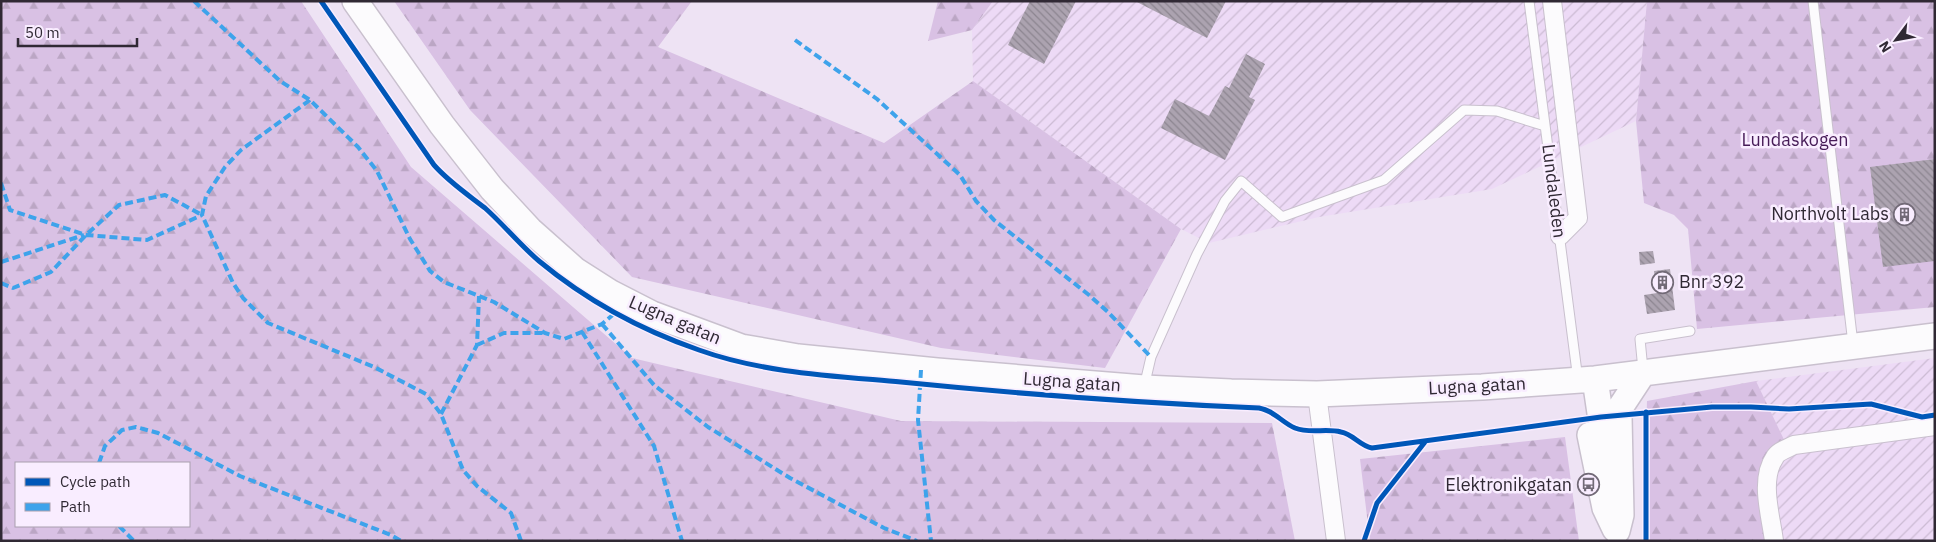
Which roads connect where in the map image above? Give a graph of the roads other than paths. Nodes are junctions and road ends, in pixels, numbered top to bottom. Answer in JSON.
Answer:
{"nodes":[{"id":1,"x":355,"y":1,"type":"edge"},
{"id":2,"x":1529,"y":1,"type":"edge"},
{"id":3,"x":1552,"y":1,"type":"edge"},
{"id":4,"x":1814,"y":1,"type":"edge"},
{"id":5,"x":1545,"y":126,"type":"junction"},
{"id":6,"x":1560,"y":236,"type":"junction"},
{"id":7,"x":1690,"y":331,"type":"dead end"},
{"id":8,"x":1935,"y":336,"type":"edge"},
{"id":9,"x":1854,"y":347,"type":"junction"},
{"id":10,"x":1643,"y":373,"type":"junction"},
{"id":11,"x":1587,"y":379,"type":"junction"},
{"id":12,"x":1144,"y":388,"type":"junction"},
{"id":13,"x":1317,"y":394,"type":"junction"},
{"id":14,"x":1935,"y":426,"type":"edge"},
{"id":15,"x":1617,"y":536,"type":"edge"},
{"id":16,"x":1336,"y":541,"type":"edge"},
{"id":17,"x":1774,"y":541,"type":"edge"}],
"edges":[{"from":1,"to":12,"type":"main road","name":"Lugna gatan"},
{"from":2,"to":5,"type":"lane","name":"Lundaleden"},
{"from":3,"to":6,"type":"street"},
{"from":4,"to":9,"type":"lane"},
{"from":5,"to":6,"type":"lane","name":"Lundaleden"},
{"from":5,"to":12,"type":"lane"},
{"from":6,"to":11,"type":"lane","name":"Lundaleden"},
{"from":7,"to":10,"type":"lane"},
{"from":8,"to":9,"type":"main road","name":"Lugna gatan"},
{"from":9,"to":10,"type":"main road","name":"Lugna gatan"},
{"from":10,"to":11,"type":"main road","name":"Lugna gatan"},
{"from":10,"to":15,"type":"main road","name":"Lundaleden"},
{"from":11,"to":13,"type":"main road","name":"Lugna gatan"},
{"from":11,"to":15,"type":"main road","name":"Lundaleden"},
{"from":12,"to":13,"type":"main road","name":"Lugna gatan"},
{"from":13,"to":16,"type":"street"},
{"from":14,"to":17,"type":"street"}]}
